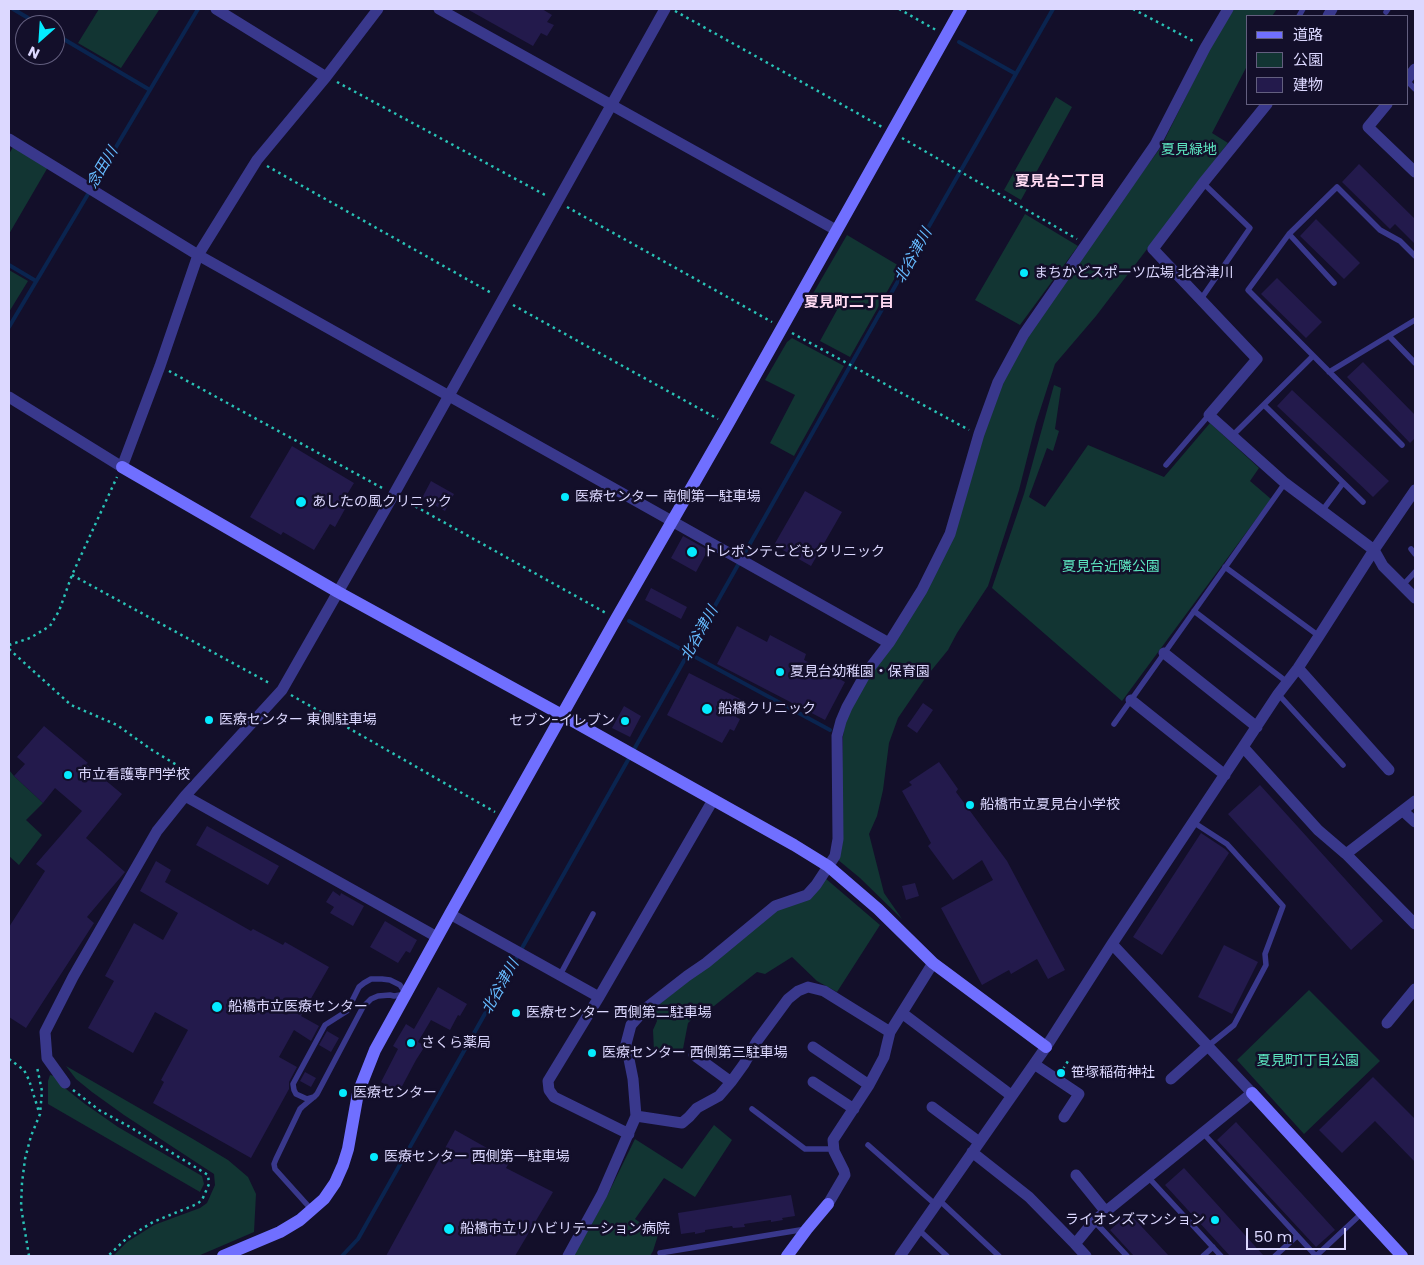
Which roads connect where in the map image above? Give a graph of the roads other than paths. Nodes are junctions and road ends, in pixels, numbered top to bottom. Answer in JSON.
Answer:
{"nodes":[{"id":1,"x":216,"y":9,"type":"edge"},
{"id":2,"x":378,"y":9,"type":"edge"},
{"id":3,"x":439,"y":9,"type":"edge"},
{"id":4,"x":665,"y":9,"type":"edge"},
{"id":5,"x":960,"y":9,"type":"edge"},
{"id":6,"x":1228,"y":9,"type":"edge"},
{"id":7,"x":326,"y":77,"type":"junction"},
{"id":8,"x":1266,"y":105,"type":"edge"},
{"id":9,"x":1386,"y":105,"type":"edge"},
{"id":10,"x":611,"y":106,"type":"junction"},
{"id":11,"x":9,"y":139,"type":"edge"},
{"id":12,"x":1415,"y":172,"type":"edge"},
{"id":13,"x":1203,"y":183,"type":"junction"},
{"id":14,"x":836,"y":230,"type":"junction"},
{"id":15,"x":1289,"y":234,"type":"junction"},
{"id":16,"x":198,"y":255,"type":"junction"},
{"id":17,"x":1415,"y":256,"type":"edge"},
{"id":18,"x":1334,"y":283,"type":"dead end"},
{"id":19,"x":1201,"y":299,"type":"junction"},
{"id":20,"x":1415,"y":320,"type":"edge"},
{"id":21,"x":1389,"y":336,"type":"junction"},
{"id":22,"x":1313,"y":356,"type":"junction"},
{"id":23,"x":1415,"y":363,"type":"edge"},
{"id":24,"x":1329,"y":372,"type":"junction"},
{"id":25,"x":449,"y":396,"type":"junction"},
{"id":26,"x":9,"y":397,"type":"edge"},
{"id":27,"x":1264,"y":405,"type":"junction"},
{"id":28,"x":1209,"y":415,"type":"junction"},
{"id":29,"x":1232,"y":436,"type":"junction"},
{"id":30,"x":1402,"y":445,"type":"dead end"},
{"id":31,"x":1166,"y":465,"type":"dead end"},
{"id":32,"x":122,"y":467,"type":"junction"},
{"id":33,"x":1285,"y":483,"type":"junction"},
{"id":34,"x":1343,"y":483,"type":"junction"},
{"id":35,"x":1415,"y":490,"type":"edge"},
{"id":36,"x":1363,"y":502,"type":"dead end"},
{"id":37,"x":1322,"y":511,"type":"junction"},
{"id":38,"x":672,"y":521,"type":"junction"},
{"id":39,"x":1374,"y":550,"type":"junction"},
{"id":40,"x":1225,"y":567,"type":"junction"},
{"id":41,"x":1415,"y":572,"type":"edge"},
{"id":42,"x":1403,"y":585,"type":"junction"},
{"id":43,"x":338,"y":592,"type":"junction"},
{"id":44,"x":1415,"y":598,"type":"edge"},
{"id":45,"x":1194,"y":611,"type":"junction"},
{"id":46,"x":1319,"y":636,"type":"junction"},
{"id":47,"x":889,"y":642,"type":"junction"},
{"id":48,"x":1164,"y":653,"type":"junction"},
{"id":49,"x":1298,"y":668,"type":"junction"},
{"id":50,"x":1286,"y":682,"type":"junction"},
{"id":51,"x":1278,"y":694,"type":"junction"},
{"id":52,"x":1131,"y":700,"type":"junction"},
{"id":53,"x":562,"y":716,"type":"junction"},
{"id":54,"x":1114,"y":724,"type":"dead end"},
{"id":55,"x":1257,"y":727,"type":"junction"},
{"id":56,"x":1243,"y":747,"type":"junction"},
{"id":57,"x":1343,"y":765,"type":"dead end"},
{"id":58,"x":1389,"y":770,"type":"dead end"},
{"id":59,"x":1225,"y":775,"type":"junction"},
{"id":60,"x":185,"y":796,"type":"junction"},
{"id":61,"x":713,"y":800,"type":"junction"},
{"id":62,"x":1415,"y":801,"type":"edge"},
{"id":63,"x":1403,"y":811,"type":"junction"},
{"id":64,"x":1194,"y":822,"type":"junction"},
{"id":65,"x":1415,"y":822,"type":"edge"},
{"id":66,"x":1346,"y":854,"type":"junction"},
{"id":67,"x":828,"y":866,"type":"junction"},
{"id":68,"x":450,"y":914,"type":"junction"},
{"id":69,"x":593,"y":914,"type":"dead end"},
{"id":70,"x":1415,"y":924,"type":"edge"},
{"id":71,"x":437,"y":937,"type":"junction"},
{"id":72,"x":1112,"y":944,"type":"junction"},
{"id":73,"x":933,"y":963,"type":"junction"},
{"id":74,"x":560,"y":975,"type":"junction"},
{"id":75,"x":1415,"y":990,"type":"edge"},
{"id":76,"x":406,"y":994,"type":"junction"},
{"id":77,"x":599,"y":997,"type":"junction"},
{"id":78,"x":902,"y":1013,"type":"junction"},
{"id":79,"x":1387,"y":1022,"type":"dead end"},
{"id":80,"x":890,"y":1032,"type":"junction"},
{"id":81,"x":1208,"y":1046,"type":"junction"},
{"id":82,"x":813,"y":1047,"type":"dead end"},
{"id":83,"x":1046,"y":1047,"type":"junction"},
{"id":84,"x":694,"y":1055,"type":"dead end"},
{"id":85,"x":1034,"y":1064,"type":"junction"},
{"id":86,"x":1171,"y":1080,"type":"dead end"},
{"id":87,"x":731,"y":1082,"type":"junction"},
{"id":88,"x":813,"y":1082,"type":"dead end"},
{"id":89,"x":65,"y":1083,"type":"road end"},
{"id":90,"x":869,"y":1085,"type":"junction"},
{"id":91,"x":1252,"y":1093,"type":"junction"},
{"id":92,"x":1012,"y":1096,"type":"junction"},
{"id":93,"x":314,"y":1098,"type":"junction"},
{"id":94,"x":932,"y":1107,"type":"dead end"},
{"id":95,"x":752,"y":1109,"type":"dead end"},
{"id":96,"x":854,"y":1109,"type":"junction"},
{"id":97,"x":636,"y":1116,"type":"junction"},
{"id":98,"x":1064,"y":1118,"type":"dead end"},
{"id":99,"x":1203,"y":1133,"type":"junction"},
{"id":100,"x":629,"y":1134,"type":"junction"},
{"id":101,"x":979,"y":1142,"type":"junction"},
{"id":102,"x":868,"y":1145,"type":"dead end"},
{"id":103,"x":834,"y":1149,"type":"junction"},
{"id":104,"x":972,"y":1152,"type":"junction"},
{"id":105,"x":1076,"y":1175,"type":"dead end"},
{"id":106,"x":1148,"y":1177,"type":"junction"},
{"id":107,"x":938,"y":1202,"type":"junction"},
{"id":108,"x":828,"y":1204,"type":"joint"},
{"id":109,"x":312,"y":1210,"type":"junction"},
{"id":110,"x":1106,"y":1212,"type":"junction"},
{"id":111,"x":1362,"y":1213,"type":"junction"},
{"id":112,"x":1094,"y":1221,"type":"junction"},
{"id":113,"x":807,"y":1229,"type":"junction"},
{"id":114,"x":919,"y":1230,"type":"junction"},
{"id":115,"x":1297,"y":1236,"type":"junction"},
{"id":116,"x":1075,"y":1244,"type":"junction"},
{"id":117,"x":1213,"y":1247,"type":"junction"},
{"id":118,"x":660,"y":1253,"type":"dead end"},
{"id":119,"x":223,"y":1256,"type":"edge"},
{"id":120,"x":568,"y":1256,"type":"edge"},
{"id":121,"x":789,"y":1256,"type":"edge"},
{"id":122,"x":900,"y":1256,"type":"edge"},
{"id":123,"x":947,"y":1256,"type":"edge"},
{"id":124,"x":999,"y":1256,"type":"edge"},
{"id":125,"x":1086,"y":1256,"type":"edge"},
{"id":126,"x":1127,"y":1256,"type":"edge"},
{"id":127,"x":1203,"y":1256,"type":"edge"},
{"id":128,"x":1221,"y":1256,"type":"edge"},
{"id":129,"x":1275,"y":1256,"type":"edge"},
{"id":130,"x":1402,"y":1256,"type":"edge"}],
"edges":[{"from":1,"to":7,"type":"street"},
{"from":2,"to":7,"type":"street"},
{"from":3,"to":10,"type":"street"},
{"from":4,"to":10,"type":"street"},
{"from":5,"to":14,"type":"street"},
{"from":6,"to":47,"type":"street"},
{"from":7,"to":16,"type":"street"},
{"from":8,"to":13,"type":"street"},
{"from":9,"to":12,"type":"street"},
{"from":10,"to":14,"type":"street"},
{"from":10,"to":25,"type":"street"},
{"from":11,"to":16,"type":"street"},
{"from":13,"to":19,"type":"lane"},
{"from":13,"to":19,"type":"street"},
{"from":14,"to":38,"type":"street"},
{"from":15,"to":17,"type":"lane"},
{"from":15,"to":18,"type":"lane"},
{"from":15,"to":22,"type":"lane"},
{"from":16,"to":25,"type":"street"},
{"from":16,"to":32,"type":"street"},
{"from":19,"to":28,"type":"street"},
{"from":20,"to":21,"type":"lane"},
{"from":21,"to":23,"type":"lane"},
{"from":21,"to":24,"type":"lane"},
{"from":22,"to":24,"type":"lane"},
{"from":22,"to":27,"type":"lane"},
{"from":24,"to":30,"type":"lane"},
{"from":25,"to":38,"type":"street"},
{"from":25,"to":43,"type":"street"},
{"from":26,"to":32,"type":"street"},
{"from":27,"to":29,"type":"lane"},
{"from":27,"to":34,"type":"lane"},
{"from":28,"to":29,"type":"street"},
{"from":28,"to":31,"type":"lane"},
{"from":29,"to":33,"type":"street"},
{"from":32,"to":43,"type":"street"},
{"from":33,"to":37,"type":"street"},
{"from":33,"to":40,"type":"lane"},
{"from":34,"to":36,"type":"lane"},
{"from":34,"to":37,"type":"lane"},
{"from":35,"to":39,"type":"street"},
{"from":37,"to":39,"type":"street"},
{"from":38,"to":47,"type":"street"},
{"from":38,"to":53,"type":"street"},
{"from":39,"to":42,"type":"street"},
{"from":39,"to":46,"type":"street"},
{"from":40,"to":45,"type":"lane"},
{"from":40,"to":46,"type":"lane"},
{"from":41,"to":42,"type":"lane"},
{"from":42,"to":44,"type":"street"},
{"from":43,"to":53,"type":"street"},
{"from":43,"to":60,"type":"street"},
{"from":45,"to":48,"type":"lane"},
{"from":45,"to":50,"type":"lane"},
{"from":46,"to":49,"type":"street"},
{"from":47,"to":67,"type":"street"},
{"from":48,"to":52,"type":"lane"},
{"from":48,"to":55,"type":"street"},
{"from":49,"to":50,"type":"street"},
{"from":49,"to":58,"type":"street"},
{"from":50,"to":51,"type":"street"},
{"from":51,"to":55,"type":"street"},
{"from":51,"to":57,"type":"lane"},
{"from":52,"to":54,"type":"lane"},
{"from":52,"to":59,"type":"street"},
{"from":53,"to":61,"type":"street"},
{"from":53,"to":68,"type":"street"},
{"from":55,"to":56,"type":"street"},
{"from":56,"to":59,"type":"street"},
{"from":56,"to":66,"type":"street"},
{"from":59,"to":64,"type":"street"},
{"from":60,"to":71,"type":"street"},
{"from":60,"to":89,"type":"street"},
{"from":61,"to":67,"type":"street"},
{"from":61,"to":77,"type":"street"},
{"from":62,"to":63,"type":"street"},
{"from":63,"to":65,"type":"street"},
{"from":63,"to":66,"type":"street"},
{"from":64,"to":72,"type":"street"},
{"from":64,"to":81,"type":"lane"},
{"from":66,"to":70,"type":"street"},
{"from":67,"to":73,"type":"street"},
{"from":67,"to":97,"type":"street"},
{"from":68,"to":71,"type":"street"},
{"from":68,"to":74,"type":"street"},
{"from":69,"to":74,"type":"lane"},
{"from":71,"to":76,"type":"street"},
{"from":72,"to":81,"type":"street"},
{"from":72,"to":83,"type":"street"},
{"from":73,"to":78,"type":"street"},
{"from":73,"to":83,"type":"street"},
{"from":74,"to":77,"type":"street"},
{"from":75,"to":79,"type":"street"},
{"from":76,"to":93,"type":"lane"},
{"from":76,"to":93,"type":"lane"},
{"from":76,"to":109,"type":"street"},
{"from":77,"to":100,"type":"street"},
{"from":78,"to":80,"type":"street"},
{"from":78,"to":92,"type":"street"},
{"from":80,"to":87,"type":"street"},
{"from":80,"to":90,"type":"street"},
{"from":81,"to":86,"type":"street"},
{"from":81,"to":91,"type":"street"},
{"from":82,"to":90,"type":"street"},
{"from":83,"to":85,"type":"street"},
{"from":84,"to":87,"type":"street"},
{"from":85,"to":92,"type":"street"},
{"from":85,"to":98,"type":"street"},
{"from":87,"to":97,"type":"street"},
{"from":88,"to":96,"type":"street"},
{"from":90,"to":96,"type":"street"},
{"from":91,"to":99,"type":"street"},
{"from":91,"to":111,"type":"street"},
{"from":92,"to":101,"type":"street"},
{"from":93,"to":109,"type":"lane"},
{"from":94,"to":101,"type":"street"},
{"from":95,"to":103,"type":"lane"},
{"from":96,"to":103,"type":"street"},
{"from":97,"to":100,"type":"street"},
{"from":99,"to":106,"type":"street"},
{"from":99,"to":115,"type":"lane"},
{"from":100,"to":120,"type":"street"},
{"from":101,"to":104,"type":"street"},
{"from":102,"to":107,"type":"lane"},
{"from":103,"to":108,"type":"street"},
{"from":104,"to":107,"type":"street"},
{"from":104,"to":116,"type":"street"},
{"from":105,"to":110,"type":"street"},
{"from":106,"to":110,"type":"street"},
{"from":106,"to":117,"type":"lane"},
{"from":107,"to":114,"type":"street"},
{"from":107,"to":124,"type":"lane"},
{"from":108,"to":113,"type":"street"},
{"from":109,"to":119,"type":"street"},
{"from":110,"to":112,"type":"street"},
{"from":111,"to":115,"type":"lane"},
{"from":111,"to":130,"type":"street"},
{"from":112,"to":116,"type":"street"},
{"from":112,"to":126,"type":"lane"},
{"from":113,"to":118,"type":"lane"},
{"from":113,"to":121,"type":"street"},
{"from":114,"to":122,"type":"street"},
{"from":114,"to":123,"type":"lane"},
{"from":115,"to":129,"type":"lane"},
{"from":116,"to":125,"type":"street"},
{"from":117,"to":127,"type":"lane"},
{"from":117,"to":128,"type":"lane"}]}
